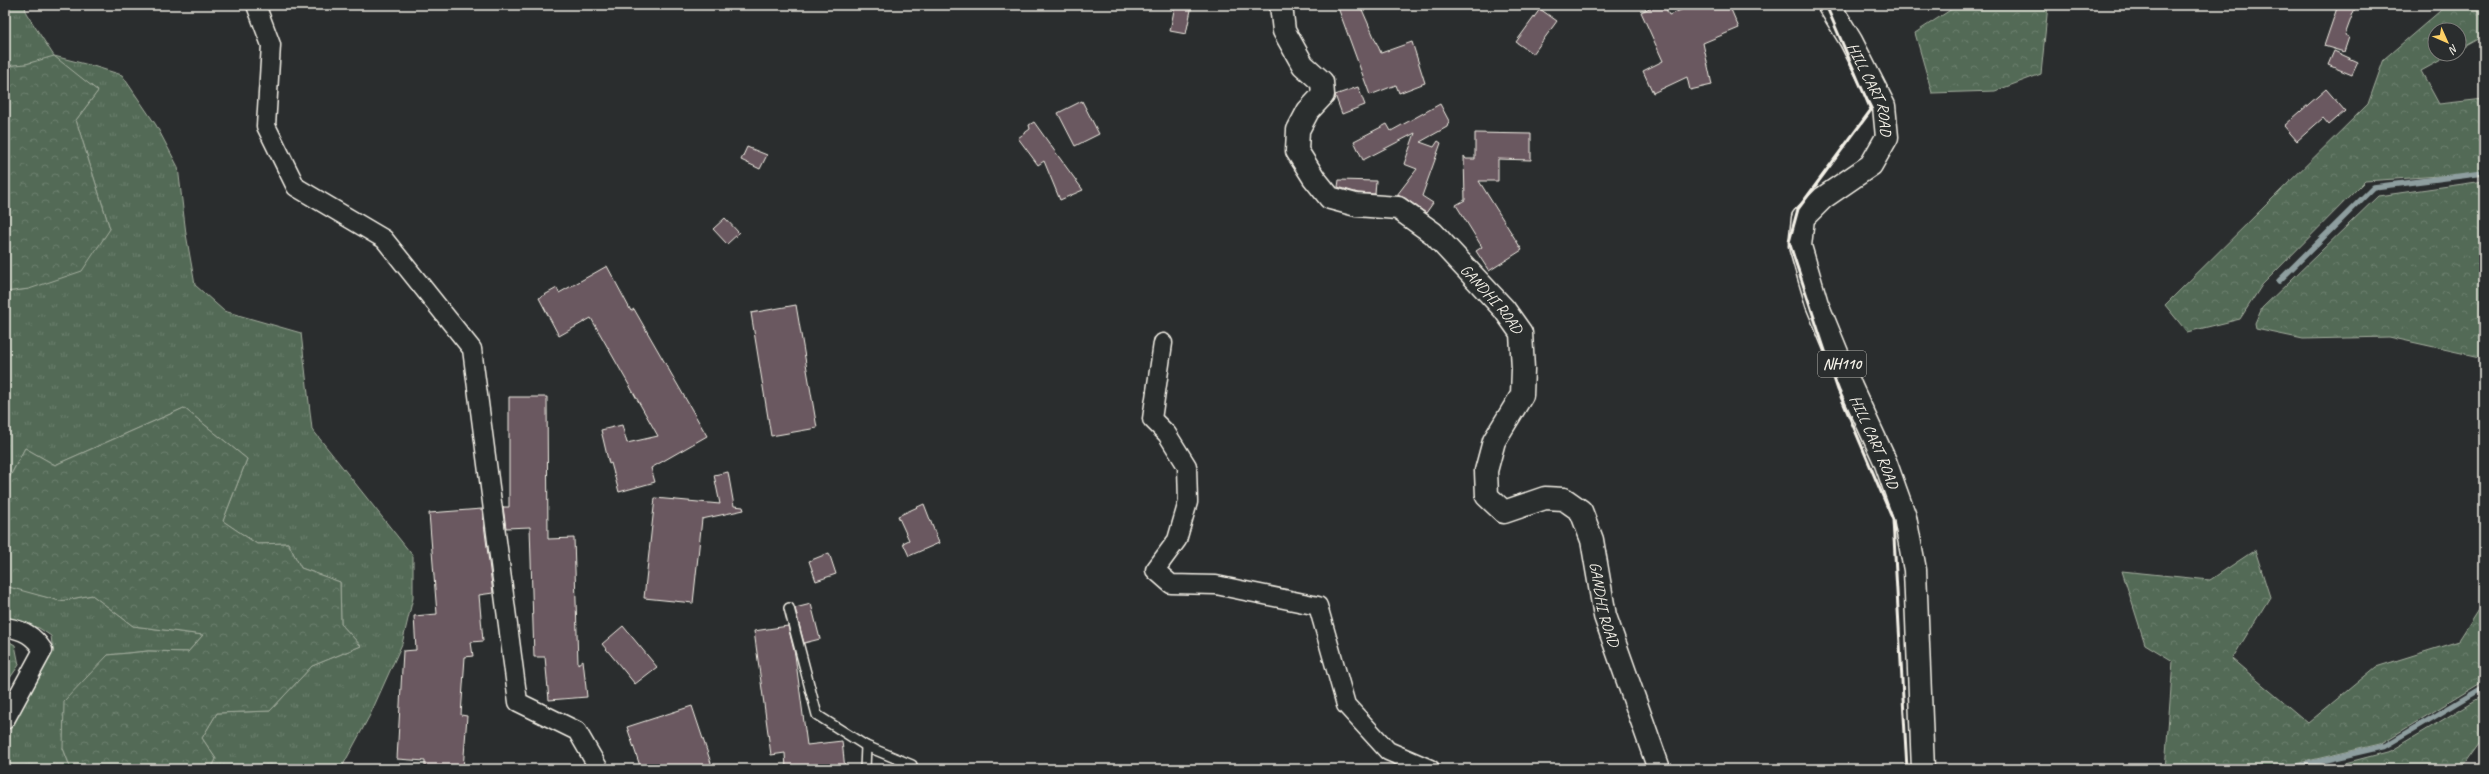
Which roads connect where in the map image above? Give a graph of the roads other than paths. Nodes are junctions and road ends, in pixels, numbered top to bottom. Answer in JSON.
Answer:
{"nodes":[{"id":1,"x":256,"y":5,"type":"edge"},
{"id":2,"x":1281,"y":5,"type":"edge"},
{"id":3,"x":1829,"y":5,"type":"edge"},
{"id":4,"x":1163,"y":343,"type":"dead end"},
{"id":5,"x":789,"y":608,"type":"dead end"},
{"id":6,"x":5,"y":627,"type":"edge"},
{"id":7,"x":5,"y":720,"type":"edge"},
{"id":8,"x":866,"y":746,"type":"junction"},
{"id":9,"x":599,"y":769,"type":"edge"},
{"id":10,"x":865,"y":769,"type":"edge"},
{"id":11,"x":913,"y":769,"type":"edge"},
{"id":12,"x":1430,"y":769,"type":"edge"},
{"id":13,"x":1659,"y":769,"type":"edge"},
{"id":14,"x":1923,"y":769,"type":"edge"}],
"edges":[{"from":1,"to":9,"type":"street"},
{"from":2,"to":13,"type":"main road","name":"GANDHI ROAD"},
{"from":3,"to":14,"type":"main road","name":"HILL CART ROAD","number":"NH110"},
{"from":4,"to":12,"type":"street"},
{"from":5,"to":8,"type":"lane"},
{"from":6,"to":7,"type":"street"},
{"from":8,"to":10,"type":"lane"},
{"from":8,"to":11,"type":"lane"}]}
